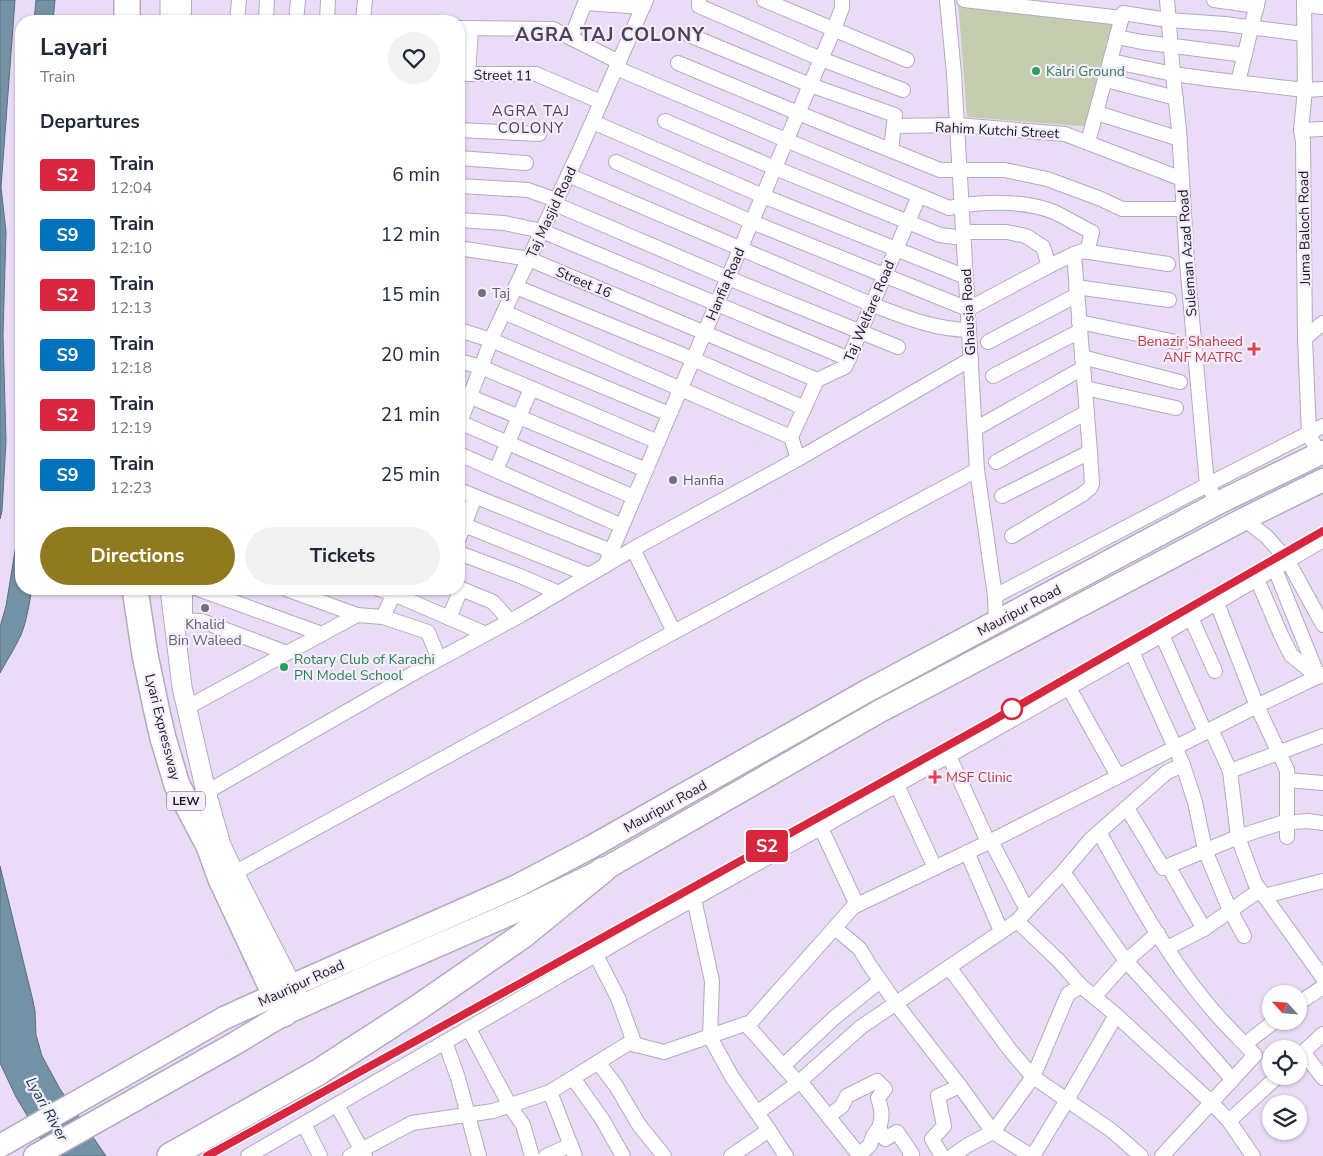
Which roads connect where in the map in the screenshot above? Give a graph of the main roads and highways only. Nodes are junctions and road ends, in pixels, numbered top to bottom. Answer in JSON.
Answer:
{"nodes":[{"id":1,"x":127,"y":0,"type":"edge"},
{"id":2,"x":170,"y":0,"type":"edge"},
{"id":3,"x":127,"y":15,"type":"edge"},
{"id":4,"x":170,"y":15,"type":"edge"},
{"id":5,"x":1321,"y":453,"type":"edge"},
{"id":6,"x":1323,"y":480,"type":"edge"},
{"id":7,"x":136,"y":595,"type":"edge"},
{"id":8,"x":172,"y":595,"type":"edge"},
{"id":9,"x":196,"y":798,"type":"junction"},
{"id":10,"x":603,"y":870,"type":"junction"},
{"id":11,"x":288,"y":1000,"type":"junction"},
{"id":12,"x":0,"y":1146,"type":"edge"},
{"id":13,"x":35,"y":1156,"type":"edge"},
{"id":14,"x":170,"y":1156,"type":"edge"}],
"edges":[{"from":1,"to":3,"type":"highway"},
{"from":2,"to":4,"type":"main road"},
{"from":5,"to":11,"type":"highway","name":"Mauripur Road"},
{"from":6,"to":10,"type":"highway","name":"Mauripur Road"},
{"from":7,"to":9,"type":"highway","name":"Lyari Expressway","number":"LEW"},
{"from":8,"to":9,"type":"main road"},
{"from":9,"to":11,"type":"main road"},
{"from":9,"to":11,"type":"highway","name":"Lyari Expressway","number":"LEW"},
{"from":10,"to":11,"type":"highway","name":"Mauripur Road"},
{"from":10,"to":14,"type":"highway"},
{"from":11,"to":12,"type":"highway","name":"Mauripur Road"},
{"from":11,"to":13,"type":"highway","name":"Mauripur Road"}]}
